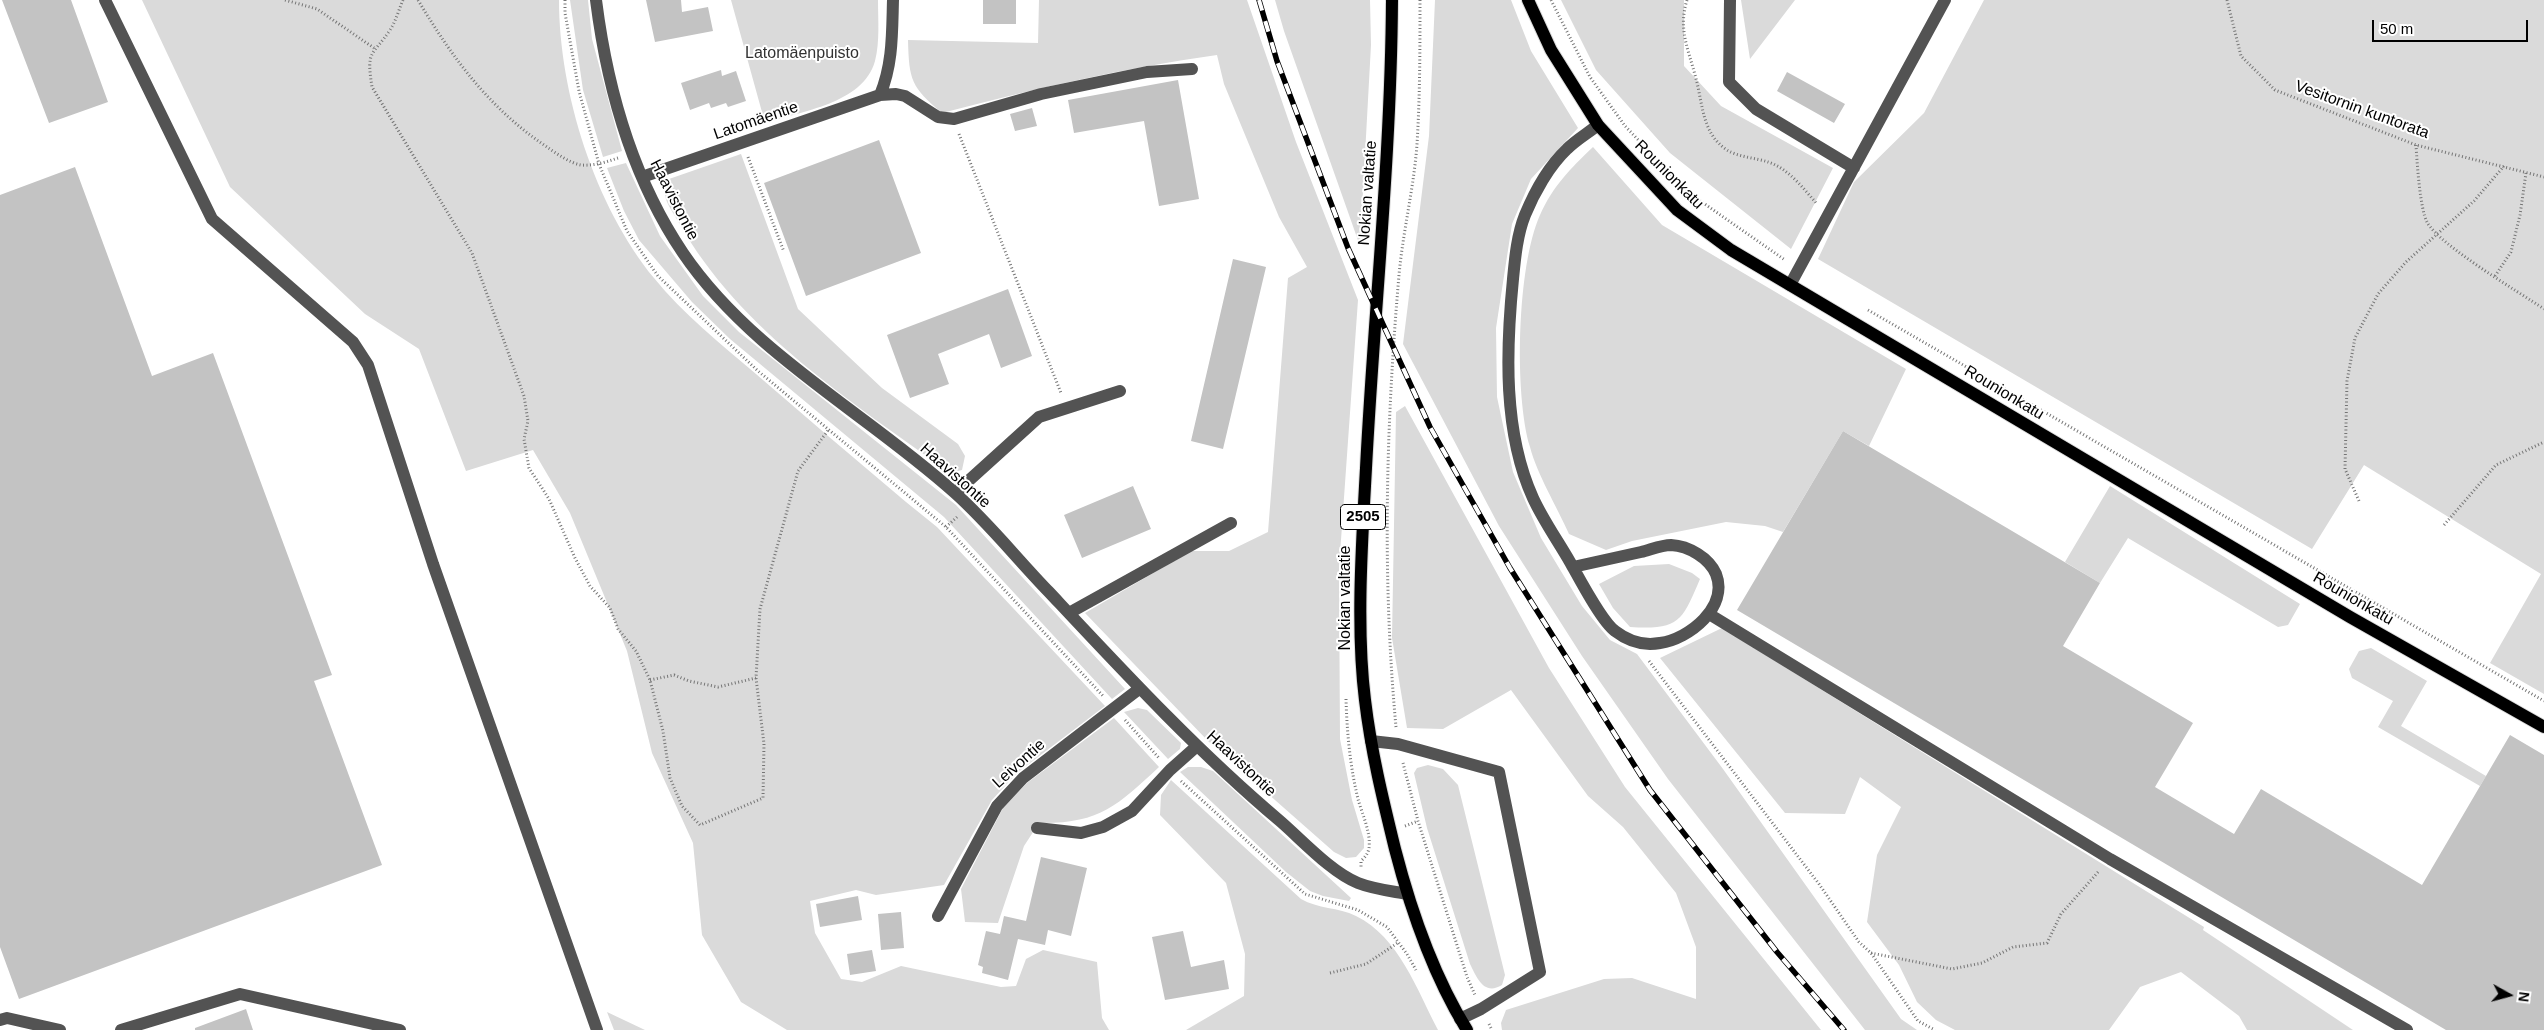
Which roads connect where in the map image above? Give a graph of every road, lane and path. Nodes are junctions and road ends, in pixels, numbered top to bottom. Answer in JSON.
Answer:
{"nodes":[{"id":1,"x":105,"y":0,"type":"edge"},
{"id":2,"x":285,"y":0,"type":"edge"},
{"id":3,"x":403,"y":0,"type":"edge"},
{"id":4,"x":418,"y":0,"type":"edge"},
{"id":5,"x":565,"y":0,"type":"edge"},
{"id":6,"x":596,"y":0,"type":"edge"},
{"id":7,"x":893,"y":0,"type":"edge"},
{"id":8,"x":1392,"y":0,"type":"edge"},
{"id":9,"x":1420,"y":0,"type":"edge"},
{"id":10,"x":1528,"y":0,"type":"edge"},
{"id":11,"x":1551,"y":0,"type":"edge"},
{"id":12,"x":1687,"y":0,"type":"edge"},
{"id":13,"x":1730,"y":0,"type":"edge"},
{"id":14,"x":1945,"y":0,"type":"edge"},
{"id":15,"x":2227,"y":0,"type":"edge"},
{"id":16,"x":374,"y":48,"type":"junction"},
{"id":17,"x":1192,"y":69,"type":"dead end"},
{"id":18,"x":880,"y":95,"type":"junction"},
{"id":19,"x":954,"y":119,"type":"junction"},
{"id":20,"x":1598,"y":125,"type":"junction"},
{"id":21,"x":742,"y":143,"type":"junction"},
{"id":22,"x":2416,"y":145,"type":"junction"},
{"id":23,"x":599,"y":164,"type":"junction"},
{"id":24,"x":2504,"y":166,"type":"junction"},
{"id":25,"x":1854,"y":168,"type":"junction"},
{"id":26,"x":2526,"y":173,"type":"junction"},
{"id":27,"x":642,"y":177,"type":"junction"},
{"id":28,"x":2544,"y":177,"type":"edge"},
{"id":29,"x":1828,"y":216,"type":"junction"},
{"id":30,"x":2436,"y":233,"type":"junction"},
{"id":31,"x":784,"y":252,"type":"dead end"},
{"id":32,"x":1798,"y":269,"type":"junction"},
{"id":33,"x":2495,"y":276,"type":"junction"},
{"id":34,"x":1790,"y":285,"type":"junction"},
{"id":35,"x":1867,"y":309,"type":"dead end"},
{"id":36,"x":2544,"y":309,"type":"edge"},
{"id":37,"x":1120,"y":391,"type":"dead end"},
{"id":38,"x":1066,"y":408,"type":"junction"},
{"id":39,"x":829,"y":429,"type":"junction"},
{"id":40,"x":2544,"y":442,"type":"edge"},
{"id":41,"x":955,"y":492,"type":"junction"},
{"id":42,"x":2359,"y":501,"type":"dead end"},
{"id":43,"x":1231,"y":523,"type":"dead end"},
{"id":44,"x":2444,"y":525,"type":"dead end"},
{"id":45,"x":1573,"y":567,"type":"junction"},
{"id":46,"x":1069,"y":614,"type":"junction"},
{"id":47,"x":1709,"y":614,"type":"junction"},
{"id":48,"x":1636,"y":643,"type":"junction"},
{"id":49,"x":756,"y":678,"type":"junction"},
{"id":50,"x":650,"y":680,"type":"junction"},
{"id":51,"x":1138,"y":689,"type":"junction"},
{"id":52,"x":2544,"y":701,"type":"edge"},
{"id":53,"x":1114,"y":707,"type":"junction"},
{"id":54,"x":2544,"y":727,"type":"edge"},
{"id":55,"x":1371,"y":741,"type":"junction"},
{"id":56,"x":1398,"y":744,"type":"junction"},
{"id":57,"x":1197,"y":746,"type":"junction"},
{"id":58,"x":1170,"y":770,"type":"junction"},
{"id":59,"x":1037,"y":828,"type":"dead end"},
{"id":60,"x":2110,"y":859,"type":"junction"},
{"id":61,"x":1407,"y":894,"type":"junction"},
{"id":62,"x":938,"y":916,"type":"dead end"},
{"id":63,"x":1398,"y":942,"type":"junction"},
{"id":64,"x":1871,"y":953,"type":"junction"},
{"id":65,"x":1330,"y":973,"type":"dead end"},
{"id":66,"x":1420,"y":979,"type":"dead end"},
{"id":67,"x":1481,"y":1008,"type":"junction"},
{"id":68,"x":1460,"y":1019,"type":"junction"},
{"id":69,"x":0,"y":1020,"type":"edge"},
{"id":70,"x":1492,"y":1029,"type":"edge"},
{"id":71,"x":60,"y":1030,"type":"edge"},
{"id":72,"x":121,"y":1030,"type":"edge"},
{"id":73,"x":400,"y":1030,"type":"edge"},
{"id":74,"x":597,"y":1030,"type":"edge"},
{"id":75,"x":1467,"y":1030,"type":"edge"},
{"id":76,"x":1934,"y":1030,"type":"edge"},
{"id":77,"x":2408,"y":1030,"type":"edge"}],
"edges":[{"from":1,"to":74,"type":"street"},
{"from":2,"to":16,"type":"path"},
{"from":3,"to":16,"type":"path"},
{"from":4,"to":23,"type":"path"},
{"from":5,"to":23,"type":"path"},
{"from":6,"to":27,"type":"street","name":"Haavistontie"},
{"from":7,"to":18,"type":"street"},
{"from":8,"to":55,"type":"main road","name":"Nokian valtatie","number":"2505"},
{"from":9,"to":56,"type":"path"},
{"from":10,"to":20,"type":"main road","name":"Rounionkatu"},
{"from":11,"to":32,"type":"path"},
{"from":12,"to":29,"type":"path"},
{"from":13,"to":25,"type":"street"},
{"from":14,"to":25,"type":"street"},
{"from":15,"to":22,"type":"path","name":"Vesitornin kuntorata"},
{"from":16,"to":50,"type":"path"},
{"from":17,"to":19,"type":"street"},
{"from":18,"to":19,"type":"street"},
{"from":18,"to":21,"type":"street","name":"Latomäentie"},
{"from":19,"to":38,"type":"path"},
{"from":20,"to":34,"type":"main road","name":"Rounionkatu"},
{"from":20,"to":45,"type":"street"},
{"from":21,"to":27,"type":"street","name":"Latomäentie"},
{"from":21,"to":31,"type":"path"},
{"from":22,"to":24,"type":"path","name":"Vesitornin kuntorata"},
{"from":22,"to":30,"type":"path"},
{"from":23,"to":39,"type":"path"},
{"from":24,"to":26,"type":"path","name":"Vesitornin kuntorata"},
{"from":24,"to":30,"type":"path"},
{"from":25,"to":29,"type":"street"},
{"from":26,"to":28,"type":"path","name":"Vesitornin kuntorata"},
{"from":26,"to":33,"type":"path"},
{"from":27,"to":41,"type":"street","name":"Haavistontie"},
{"from":29,"to":32,"type":"street"},
{"from":30,"to":33,"type":"path"},
{"from":30,"to":42,"type":"path"},
{"from":32,"to":34,"type":"street"},
{"from":33,"to":36,"type":"path"},
{"from":34,"to":54,"type":"main road","name":"Rounionkatu"},
{"from":35,"to":52,"type":"path"},
{"from":37,"to":38,"type":"street"},
{"from":38,"to":41,"type":"street"},
{"from":39,"to":49,"type":"path"},
{"from":39,"to":53,"type":"path"},
{"from":40,"to":44,"type":"path"},
{"from":41,"to":46,"type":"street","name":"Haavistontie"},
{"from":43,"to":46,"type":"street"},
{"from":45,"to":47,"type":"street"},
{"from":45,"to":48,"type":"street"},
{"from":46,"to":51,"type":"street","name":"Haavistontie"},
{"from":47,"to":48,"type":"street"},
{"from":47,"to":60,"type":"street"},
{"from":48,"to":64,"type":"path"},
{"from":49,"to":50,"type":"path"},
{"from":49,"to":50,"type":"path"},
{"from":51,"to":53,"type":"street","name":"Leivontie"},
{"from":51,"to":57,"type":"street","name":"Haavistontie"},
{"from":53,"to":58,"type":"path"},
{"from":53,"to":62,"type":"street","name":"Leivontie"},
{"from":55,"to":56,"type":"street"},
{"from":55,"to":61,"type":"main road","name":"Nokian valtatie","number":"2505"},
{"from":56,"to":67,"type":"path"},
{"from":56,"to":67,"type":"street"},
{"from":57,"to":58,"type":"street"},
{"from":57,"to":61,"type":"street","name":"Haavistontie"},
{"from":58,"to":59,"type":"street"},
{"from":58,"to":63,"type":"path"},
{"from":60,"to":64,"type":"path"},
{"from":60,"to":77,"type":"street"},
{"from":61,"to":68,"type":"main road","name":"Nokian valtatie","number":"2505"},
{"from":63,"to":65,"type":"path"},
{"from":63,"to":66,"type":"path"},
{"from":64,"to":76,"type":"path"},
{"from":67,"to":68,"type":"street"},
{"from":67,"to":70,"type":"path"},
{"from":68,"to":75,"type":"main road","name":"Nokian valtatie","number":"2505"},
{"from":69,"to":71,"type":"street"},
{"from":72,"to":73,"type":"street"}]}
